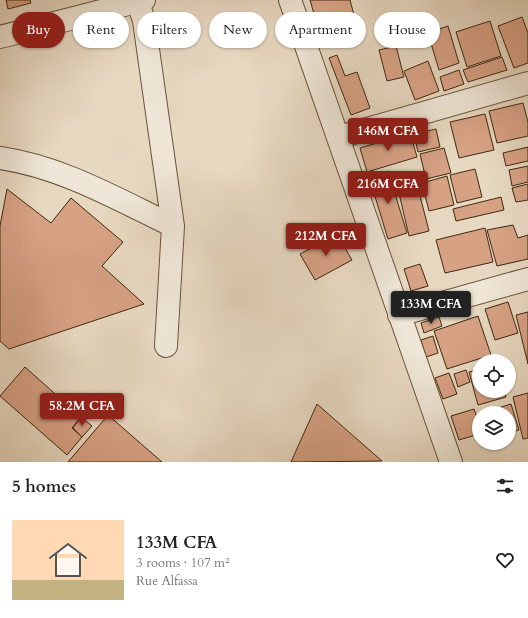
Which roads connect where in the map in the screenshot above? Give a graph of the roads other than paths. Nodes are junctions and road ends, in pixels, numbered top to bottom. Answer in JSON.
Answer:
{"nodes":[{"id":1,"x":290,"y":0,"type":"edge"},
{"id":2,"x":141,"y":1,"type":"edge"},
{"id":3,"x":0,"y":37,"type":"edge"},
{"id":4,"x":528,"y":83,"type":"edge"},
{"id":5,"x":339,"y":137,"type":"junction"},
{"id":6,"x":0,"y":158,"type":"edge"},
{"id":7,"x":173,"y":226,"type":"junction"},
{"id":8,"x":528,"y":279,"type":"edge"},
{"id":9,"x":399,"y":315,"type":"junction"},
{"id":10,"x":166,"y":346,"type":"dead end"},
{"id":11,"x":451,"y":462,"type":"edge"}],
"edges":[{"from":1,"to":5,"type":"street"},
{"from":2,"to":3,"type":"street"},
{"from":2,"to":7,"type":"street"},
{"from":4,"to":5,"type":"street"},
{"from":5,"to":9,"type":"street"},
{"from":6,"to":7,"type":"street"},
{"from":7,"to":10,"type":"street"},
{"from":8,"to":9,"type":"street"},
{"from":9,"to":11,"type":"street"}]}
